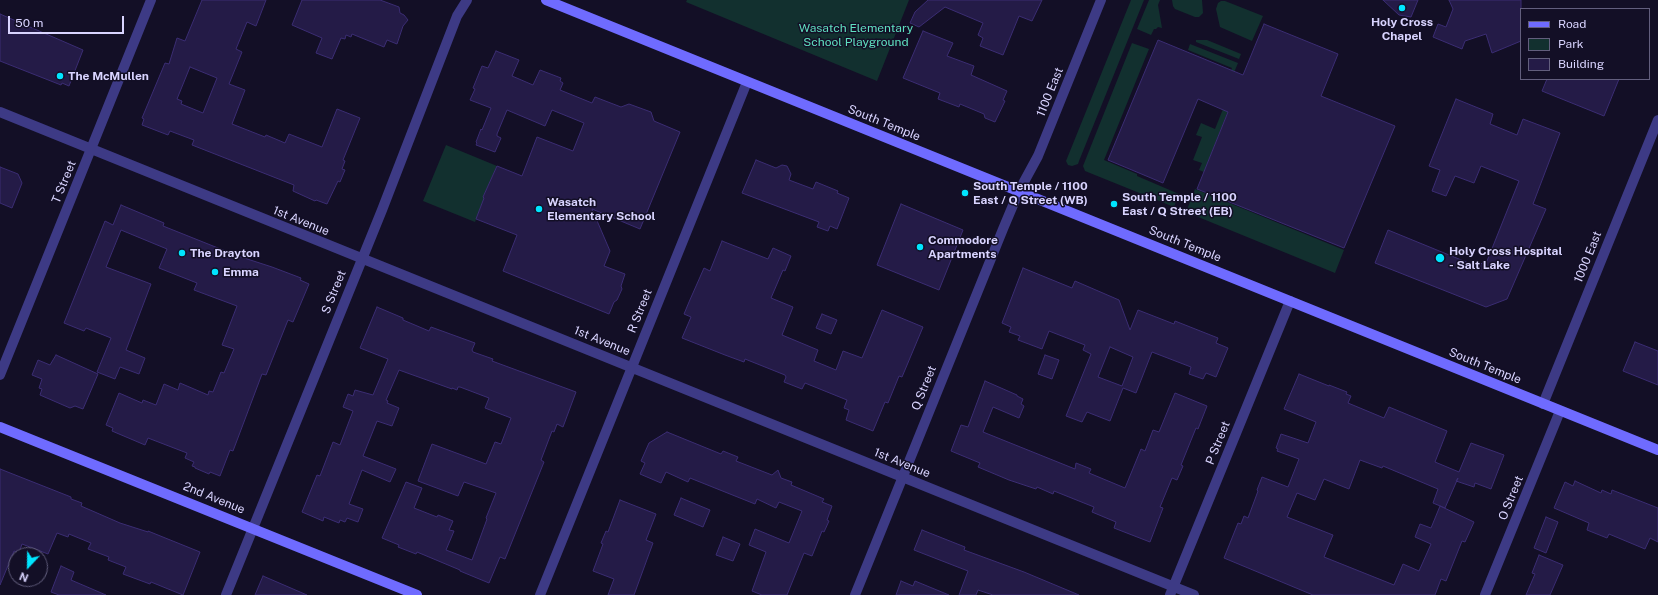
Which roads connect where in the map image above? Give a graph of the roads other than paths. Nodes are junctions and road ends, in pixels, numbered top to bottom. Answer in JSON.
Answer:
{"nodes":[{"id":1,"x":152,"y":0,"type":"edge"},
{"id":2,"x":467,"y":0,"type":"edge"},
{"id":3,"x":546,"y":0,"type":"edge"},
{"id":4,"x":1101,"y":0,"type":"edge"},
{"id":5,"x":747,"y":82,"type":"junction"},
{"id":6,"x":0,"y":112,"type":"edge"},
{"id":7,"x":1658,"y":120,"type":"edge"},
{"id":8,"x":91,"y":148,"type":"junction"},
{"id":9,"x":1019,"y":191,"type":"junction"},
{"id":10,"x":361,"y":259,"type":"junction"},
{"id":11,"x":1290,"y":301,"type":"junction"},
{"id":12,"x":631,"y":368,"type":"junction"},
{"id":13,"x":0,"y":375,"type":"edge"},
{"id":14,"x":1543,"y":404,"type":"junction"},
{"id":15,"x":1560,"y":410,"type":"junction"},
{"id":16,"x":0,"y":427,"type":"edge"},
{"id":17,"x":1658,"y":450,"type":"edge"},
{"id":18,"x":902,"y":477,"type":"junction"},
{"id":19,"x":253,"y":528,"type":"junction"},
{"id":20,"x":1171,"y":591,"type":"edge"},
{"id":21,"x":226,"y":595,"type":"edge"},
{"id":22,"x":417,"y":595,"type":"edge"},
{"id":23,"x":540,"y":595,"type":"edge"},
{"id":24,"x":855,"y":595,"type":"edge"},
{"id":25,"x":1194,"y":595,"type":"edge"},
{"id":26,"x":1485,"y":595,"type":"edge"}],
"edges":[{"from":1,"to":8,"type":"street","name":"T Street"},
{"from":2,"to":10,"type":"street","name":"S Street"},
{"from":3,"to":5,"type":"main road","name":"South Temple"},
{"from":4,"to":9,"type":"street","name":"1100 East"},
{"from":5,"to":9,"type":"main road","name":"South Temple"},
{"from":5,"to":12,"type":"street","name":"R Street"},
{"from":6,"to":8,"type":"street","name":"1st Avenue"},
{"from":7,"to":14,"type":"street","name":"1000 East"},
{"from":8,"to":10,"type":"street","name":"1st Avenue"},
{"from":8,"to":13,"type":"street","name":"T Street"},
{"from":9,"to":11,"type":"main road","name":"South Temple"},
{"from":9,"to":18,"type":"street","name":"Q Street"},
{"from":10,"to":12,"type":"street","name":"1st Avenue"},
{"from":10,"to":19,"type":"street","name":"S Street"},
{"from":11,"to":14,"type":"main road","name":"South Temple"},
{"from":11,"to":20,"type":"street","name":"P Street"},
{"from":12,"to":18,"type":"street","name":"1st Avenue"},
{"from":12,"to":23,"type":"street","name":"R Street"},
{"from":14,"to":15,"type":"main road","name":"South Temple"},
{"from":15,"to":17,"type":"main road","name":"South Temple"},
{"from":15,"to":26,"type":"street","name":"O Street"},
{"from":16,"to":19,"type":"main road","name":"2nd Avenue"},
{"from":18,"to":20,"type":"street","name":"1st Avenue"},
{"from":18,"to":24,"type":"street","name":"Q Street"},
{"from":19,"to":21,"type":"street","name":"S Street"},
{"from":19,"to":22,"type":"main road","name":"2nd Avenue"},
{"from":20,"to":25,"type":"street","name":"1st Avenue"}]}
